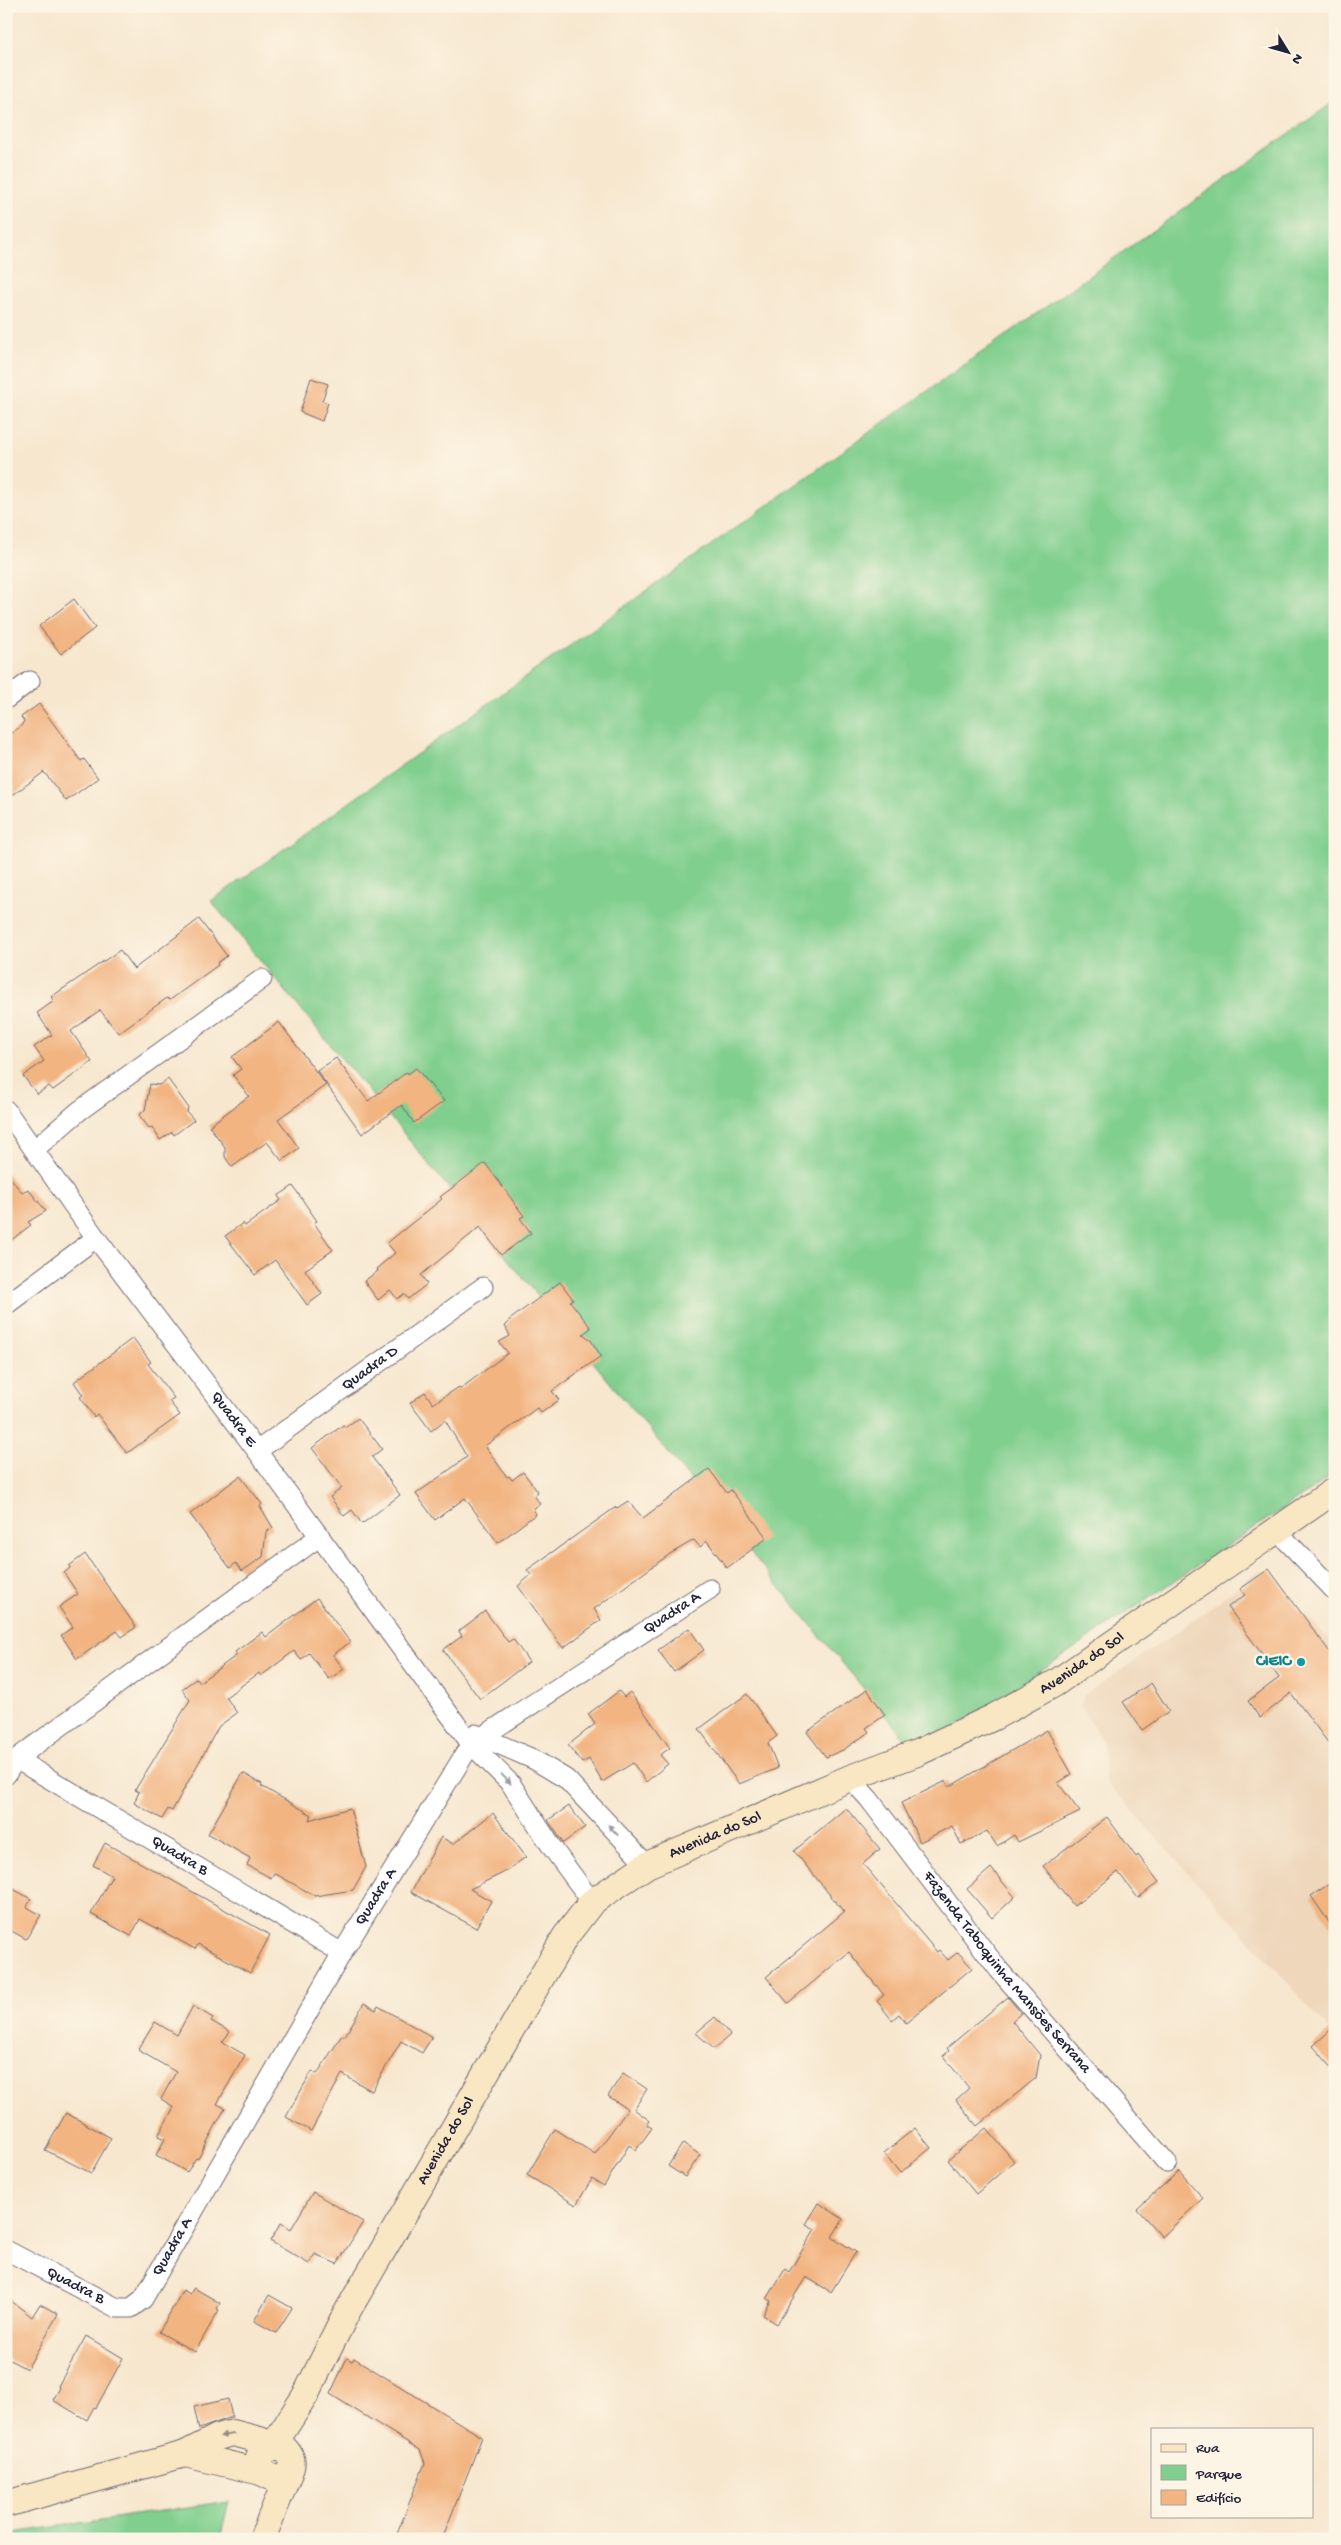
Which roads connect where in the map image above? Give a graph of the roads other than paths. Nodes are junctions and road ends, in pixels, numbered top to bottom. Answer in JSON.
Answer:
{"nodes":[{"id":1,"x":30,"y":681,"type":"dead end"},
{"id":2,"x":6,"y":698,"type":"edge"},
{"id":3,"x":262,"y":979,"type":"dead end"},
{"id":4,"x":6,"y":1110,"type":"edge"},
{"id":5,"x":35,"y":1149,"type":"junction"},
{"id":6,"x":96,"y":1238,"type":"junction"},
{"id":7,"x":483,"y":1287,"type":"dead end"},
{"id":8,"x":6,"y":1305,"type":"edge"},
{"id":9,"x":257,"y":1451,"type":"junction"},
{"id":10,"x":1335,"y":1490,"type":"edge"},
{"id":11,"x":1276,"y":1530,"type":"junction"},
{"id":12,"x":320,"y":1536,"type":"junction"},
{"id":13,"x":710,"y":1589,"type":"dead end"},
{"id":14,"x":1335,"y":1590,"type":"edge"},
{"id":15,"x":478,"y":1741,"type":"junction"},
{"id":16,"x":16,"y":1759,"type":"junction"},
{"id":17,"x":6,"y":1776,"type":"edge"},
{"id":18,"x":850,"y":1778,"type":"junction"},
{"id":19,"x":647,"y":1865,"type":"junction"},
{"id":20,"x":592,"y":1902,"type":"junction"},
{"id":21,"x":342,"y":1953,"type":"junction"},
{"id":22,"x":1167,"y":2163,"type":"dead end"},
{"id":23,"x":6,"y":2250,"type":"edge"},
{"id":24,"x":143,"y":2299,"type":"joint"},
{"id":25,"x":275,"y":2462,"type":"junction"},
{"id":26,"x":6,"y":2504,"type":"edge"},
{"id":27,"x":253,"y":2539,"type":"edge"},
{"id":28,"x":262,"y":2539,"type":"edge"}],
"edges":[{"from":1,"to":2,"type":"street"},
{"from":3,"to":5,"type":"street"},
{"from":4,"to":5,"type":"street","name":"Quadra E"},
{"from":5,"to":6,"type":"street","name":"Quadra E"},
{"from":6,"to":8,"type":"street"},
{"from":6,"to":9,"type":"street","name":"Quadra E"},
{"from":7,"to":9,"type":"street","name":"Quadra D"},
{"from":9,"to":12,"type":"street","name":"Quadra E"},
{"from":10,"to":11,"type":"street","name":"Avenida do Sol"},
{"from":11,"to":14,"type":"street"},
{"from":11,"to":18,"type":"street","name":"Avenida do Sol"},
{"from":12,"to":15,"type":"street","name":"Quadra E"},
{"from":12,"to":16,"type":"street"},
{"from":13,"to":15,"type":"street","name":"Quadra A"},
{"from":19,"to":15,"type":"street","one_way":true},
{"from":15,"to":20,"type":"street","name":"Quadra E","one_way":true},
{"from":15,"to":21,"type":"street","name":"Quadra A"},
{"from":16,"to":17,"type":"street"},
{"from":16,"to":21,"type":"street","name":"Quadra B"},
{"from":18,"to":19,"type":"street","name":"Avenida do Sol"},
{"from":18,"to":22,"type":"street","name":"Fazenda Taboquinha Mansões Serrana"},
{"from":19,"to":20,"type":"street","name":"Avenida do Sol"},
{"from":20,"to":25,"type":"street","name":"Avenida do Sol"},
{"from":21,"to":24,"type":"street","name":"Quadra A"},
{"from":23,"to":24,"type":"street","name":"Quadra B"},
{"from":25,"to":26,"type":"street"},
{"from":25,"to":27,"type":"street","name":"Avenida do Sol"},
{"from":25,"to":28,"type":"street","name":"Avenida do Sol"}]}
